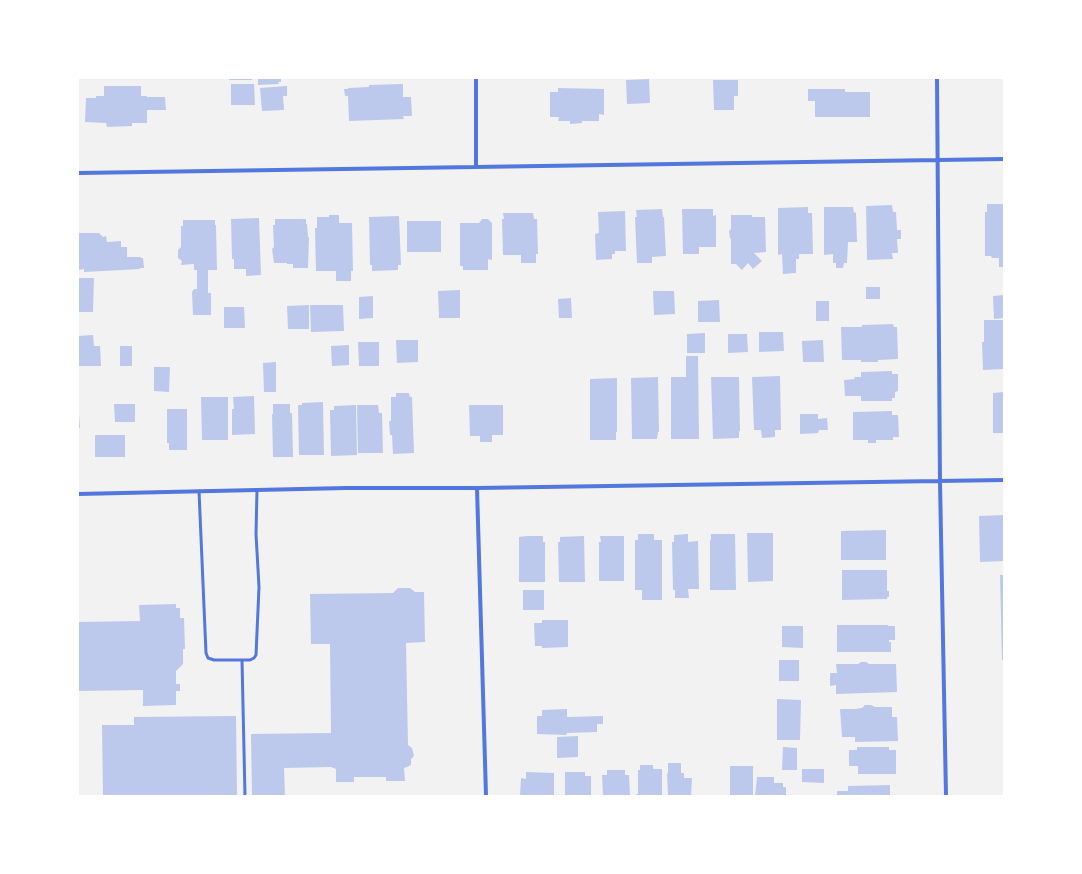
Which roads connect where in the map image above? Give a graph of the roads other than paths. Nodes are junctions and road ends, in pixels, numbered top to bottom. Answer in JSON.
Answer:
{"nodes":[{"id":1,"x":476,"y":78,"type":"edge"},
{"id":2,"x":937,"y":78,"type":"edge"},
{"id":3,"x":1004,"y":159,"type":"edge"},
{"id":4,"x":938,"y":160,"type":"junction"},
{"id":5,"x":476,"y":166,"type":"junction"},
{"id":6,"x":78,"y":173,"type":"edge"},
{"id":7,"x":1004,"y":480,"type":"edge"},
{"id":8,"x":940,"y":482,"type":"junction"},
{"id":9,"x":477,"y":488,"type":"junction"},
{"id":10,"x":257,"y":490,"type":"junction"},
{"id":11,"x":198,"y":491,"type":"junction"},
{"id":12,"x":78,"y":494,"type":"edge"},
{"id":13,"x":242,"y":660,"type":"junction"},
{"id":14,"x":245,"y":796,"type":"edge"},
{"id":15,"x":486,"y":796,"type":"edge"},
{"id":16,"x":946,"y":796,"type":"edge"}],
"edges":[{"from":1,"to":5,"type":"street"},
{"from":2,"to":4,"type":"street"},
{"from":3,"to":4,"type":"street"},
{"from":4,"to":5,"type":"street"},
{"from":4,"to":8,"type":"street"},
{"from":5,"to":6,"type":"street"},
{"from":7,"to":8,"type":"street"},
{"from":8,"to":9,"type":"street"},
{"from":8,"to":16,"type":"street"},
{"from":9,"to":10,"type":"street"},
{"from":9,"to":15,"type":"street"},
{"from":10,"to":11,"type":"street"},
{"from":10,"to":13,"type":"lane"},
{"from":11,"to":12,"type":"street"},
{"from":11,"to":13,"type":"lane"},
{"from":13,"to":14,"type":"lane"}]}
